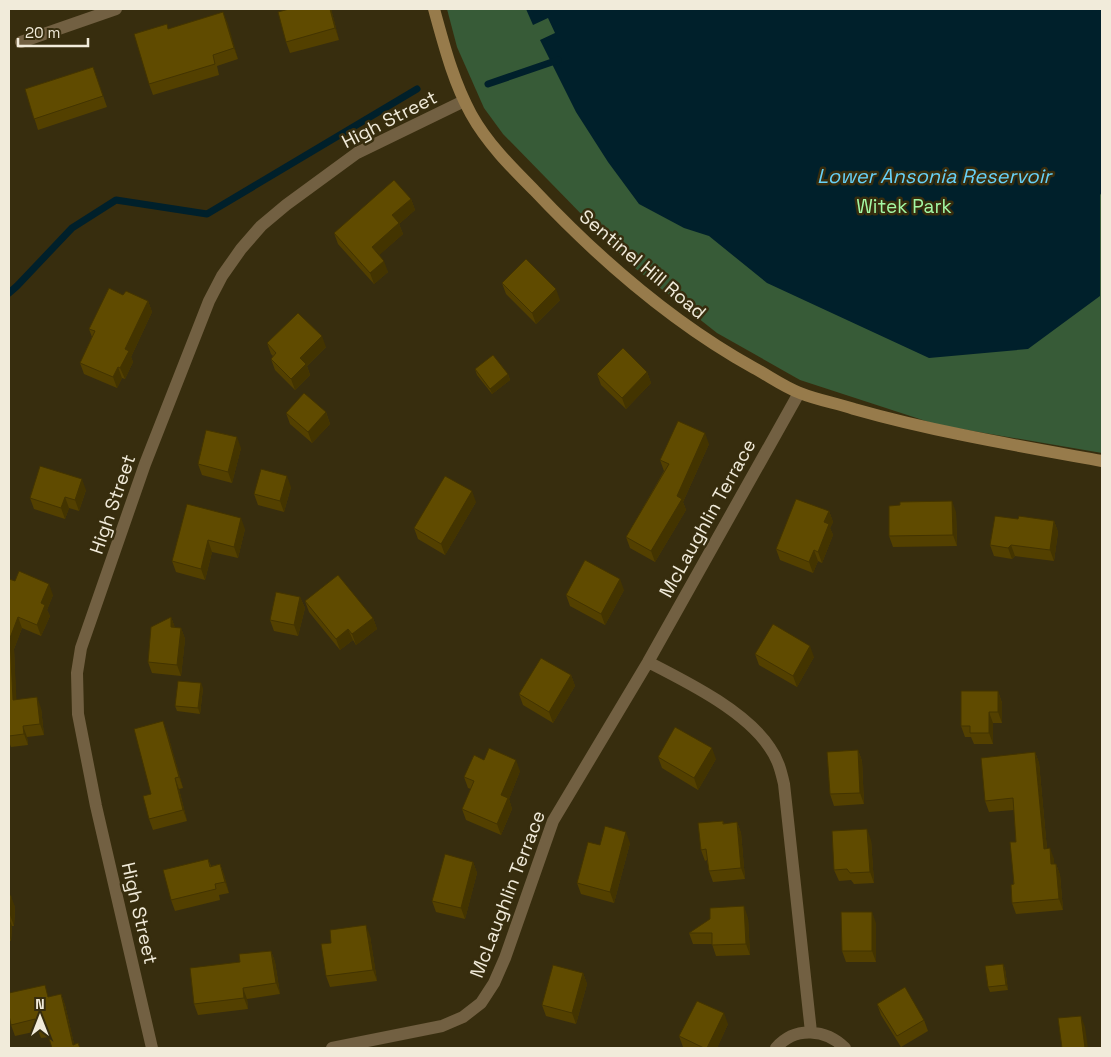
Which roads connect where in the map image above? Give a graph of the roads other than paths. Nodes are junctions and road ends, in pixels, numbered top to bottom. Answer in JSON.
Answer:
{"nodes":[{"id":1,"x":116,"y":9,"type":"edge"},
{"id":2,"x":434,"y":9,"type":"edge"},
{"id":3,"x":21,"y":42,"type":"dead end"},
{"id":4,"x":464,"y":101,"type":"junction"},
{"id":5,"x":799,"y":393,"type":"junction"},
{"id":6,"x":1102,"y":461,"type":"edge"},
{"id":7,"x":648,"y":662,"type":"junction"},
{"id":8,"x":811,"y":1032,"type":"junction"},
{"id":9,"x":152,"y":1048,"type":"edge"},
{"id":10,"x":332,"y":1048,"type":"edge"},
{"id":11,"x":776,"y":1048,"type":"edge"},
{"id":12,"x":845,"y":1048,"type":"edge"}],
"edges":[{"from":1,"to":3,"type":"street"},
{"from":2,"to":4,"type":"main road","name":"Sentinel Hill Road"},
{"from":4,"to":5,"type":"main road","name":"Sentinel Hill Road"},
{"from":4,"to":9,"type":"street","name":"High Street"},
{"from":5,"to":6,"type":"main road","name":"Sentinel Hill Road"},
{"from":5,"to":7,"type":"street","name":"McLaughlin Terrace"},
{"from":7,"to":8,"type":"street"},
{"from":7,"to":10,"type":"street","name":"McLaughlin Terrace"},
{"from":8,"to":11,"type":"street"},
{"from":8,"to":12,"type":"street"}]}
